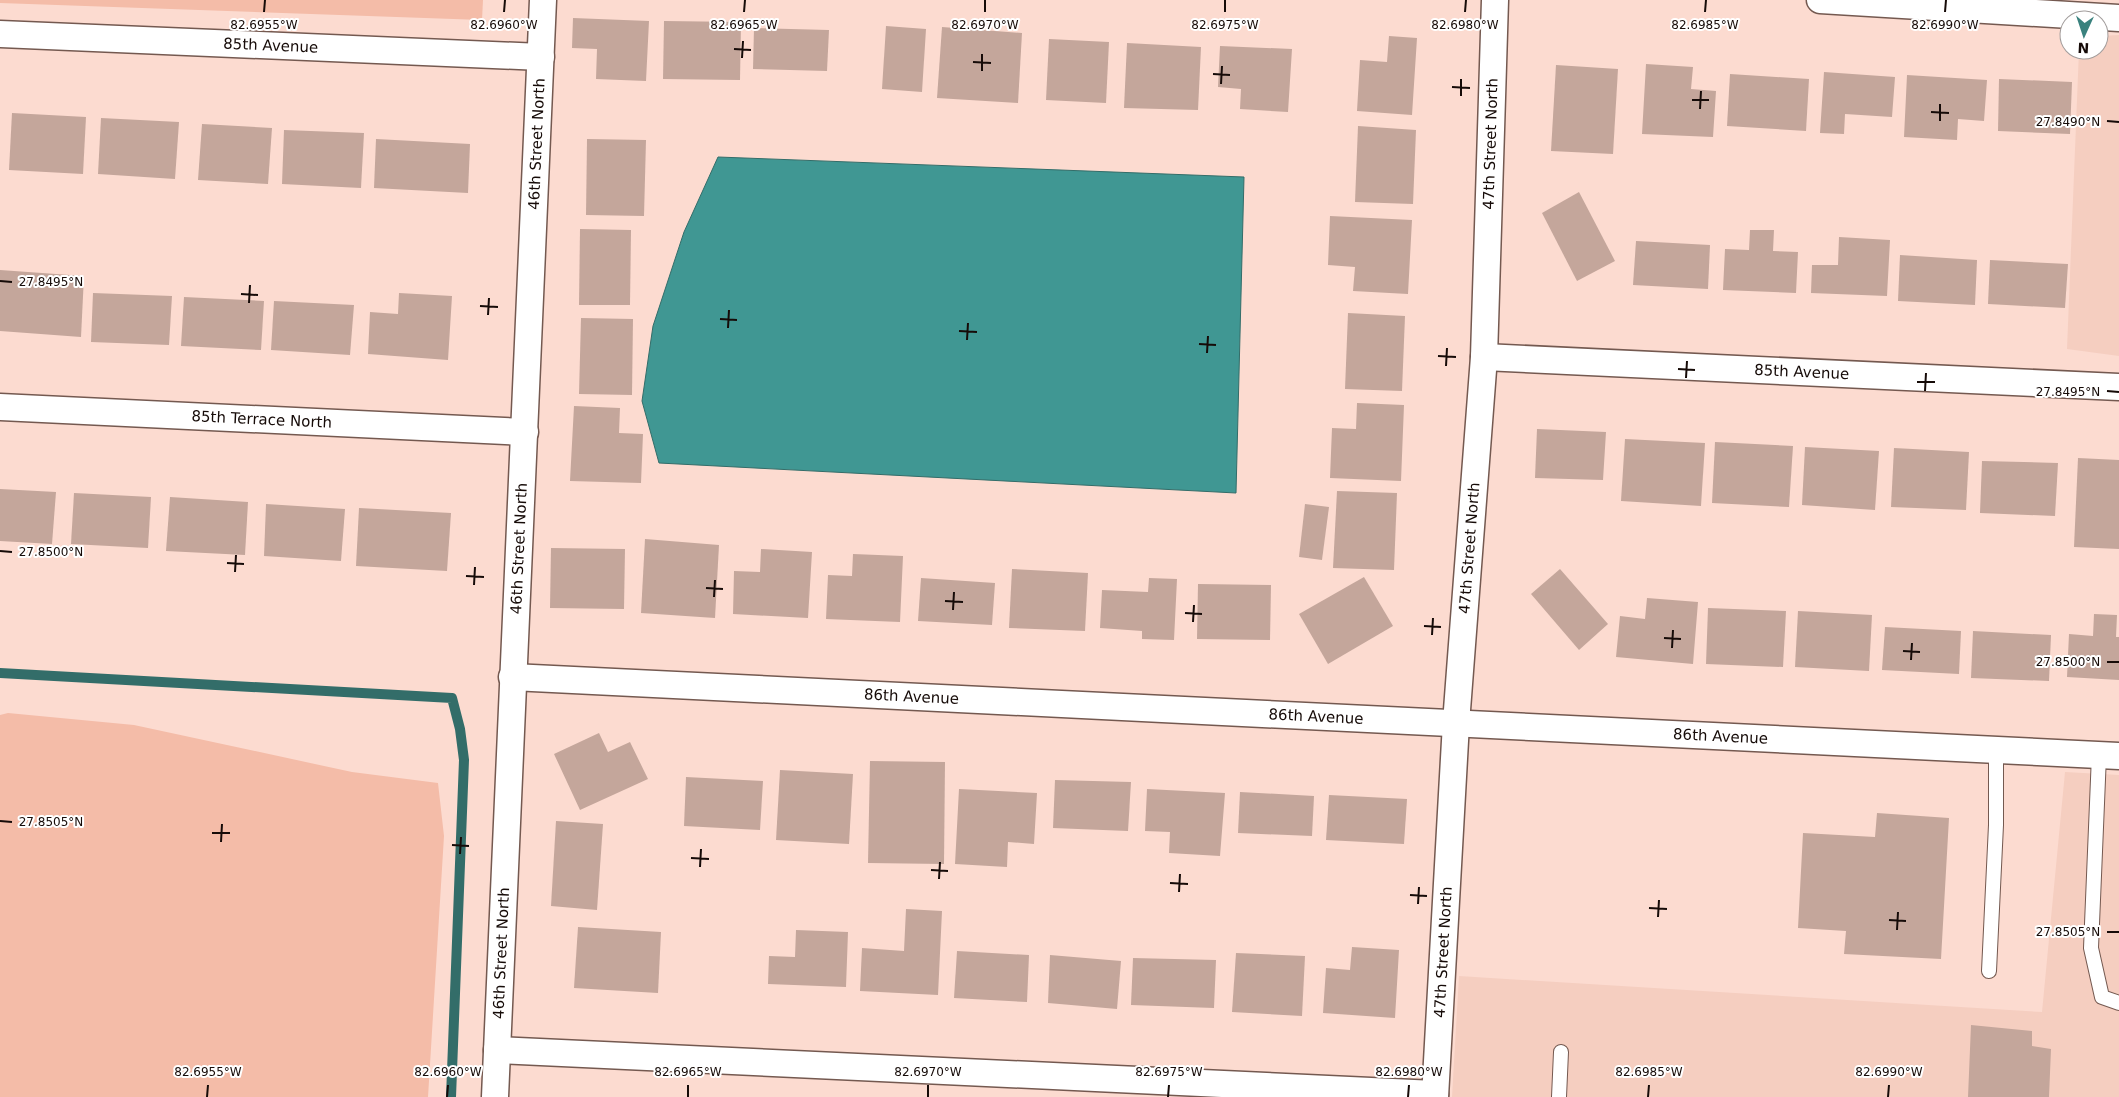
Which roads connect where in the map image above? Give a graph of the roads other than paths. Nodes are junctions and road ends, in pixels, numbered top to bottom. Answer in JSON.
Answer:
{"nodes":[{"id":1,"x":543,"y":0,"type":"edge"},
{"id":2,"x":1495,"y":0,"type":"edge"},
{"id":3,"x":1820,"y":0,"type":"edge"},
{"id":4,"x":2119,"y":18,"type":"edge"},
{"id":5,"x":0,"y":34,"type":"edge"},
{"id":6,"x":541,"y":57,"type":"junction"},
{"id":7,"x":1484,"y":357,"type":"junction"},
{"id":8,"x":2119,"y":387,"type":"edge"},
{"id":9,"x":0,"y":408,"type":"edge"},
{"id":10,"x":525,"y":432,"type":"junction"},
{"id":11,"x":512,"y":677,"type":"junction"},
{"id":12,"x":1456,"y":723,"type":"junction"},
{"id":13,"x":1996,"y":750,"type":"junction"},
{"id":14,"x":2109,"y":756,"type":"edge"},
{"id":15,"x":1989,"y":970,"type":"dead end"},
{"id":16,"x":2119,"y":1003,"type":"edge"},
{"id":17,"x":498,"y":1050,"type":"junction"},
{"id":18,"x":1561,"y":1052,"type":"dead end"},
{"id":19,"x":1435,"y":1096,"type":"edge"},
{"id":20,"x":495,"y":1097,"type":"edge"},
{"id":21,"x":1559,"y":1097,"type":"edge"}],
"edges":[{"from":1,"to":6,"type":"street","name":"46th Street North"},
{"from":2,"to":7,"type":"street","name":"47th Street North"},
{"from":3,"to":4,"type":"street"},
{"from":5,"to":6,"type":"street","name":"85th Avenue"},
{"from":6,"to":10,"type":"street","name":"46th Street North"},
{"from":7,"to":8,"type":"street","name":"85th Avenue"},
{"from":7,"to":12,"type":"street","name":"47th Street North"},
{"from":9,"to":10,"type":"street","name":"85th Terrace North"},
{"from":10,"to":11,"type":"street","name":"46th Street North"},
{"from":11,"to":12,"type":"street","name":"86th Avenue"},
{"from":11,"to":17,"type":"street","name":"46th Street North"},
{"from":12,"to":13,"type":"street","name":"86th Avenue"},
{"from":12,"to":19,"type":"street","name":"47th Street North"},
{"from":13,"to":14,"type":"street","name":"86th Avenue"},
{"from":13,"to":15,"type":"lane"},
{"from":14,"to":16,"type":"lane"},
{"from":17,"to":19,"type":"street"},
{"from":17,"to":20,"type":"street","name":"46th Street North"},
{"from":18,"to":21,"type":"lane"}]}
